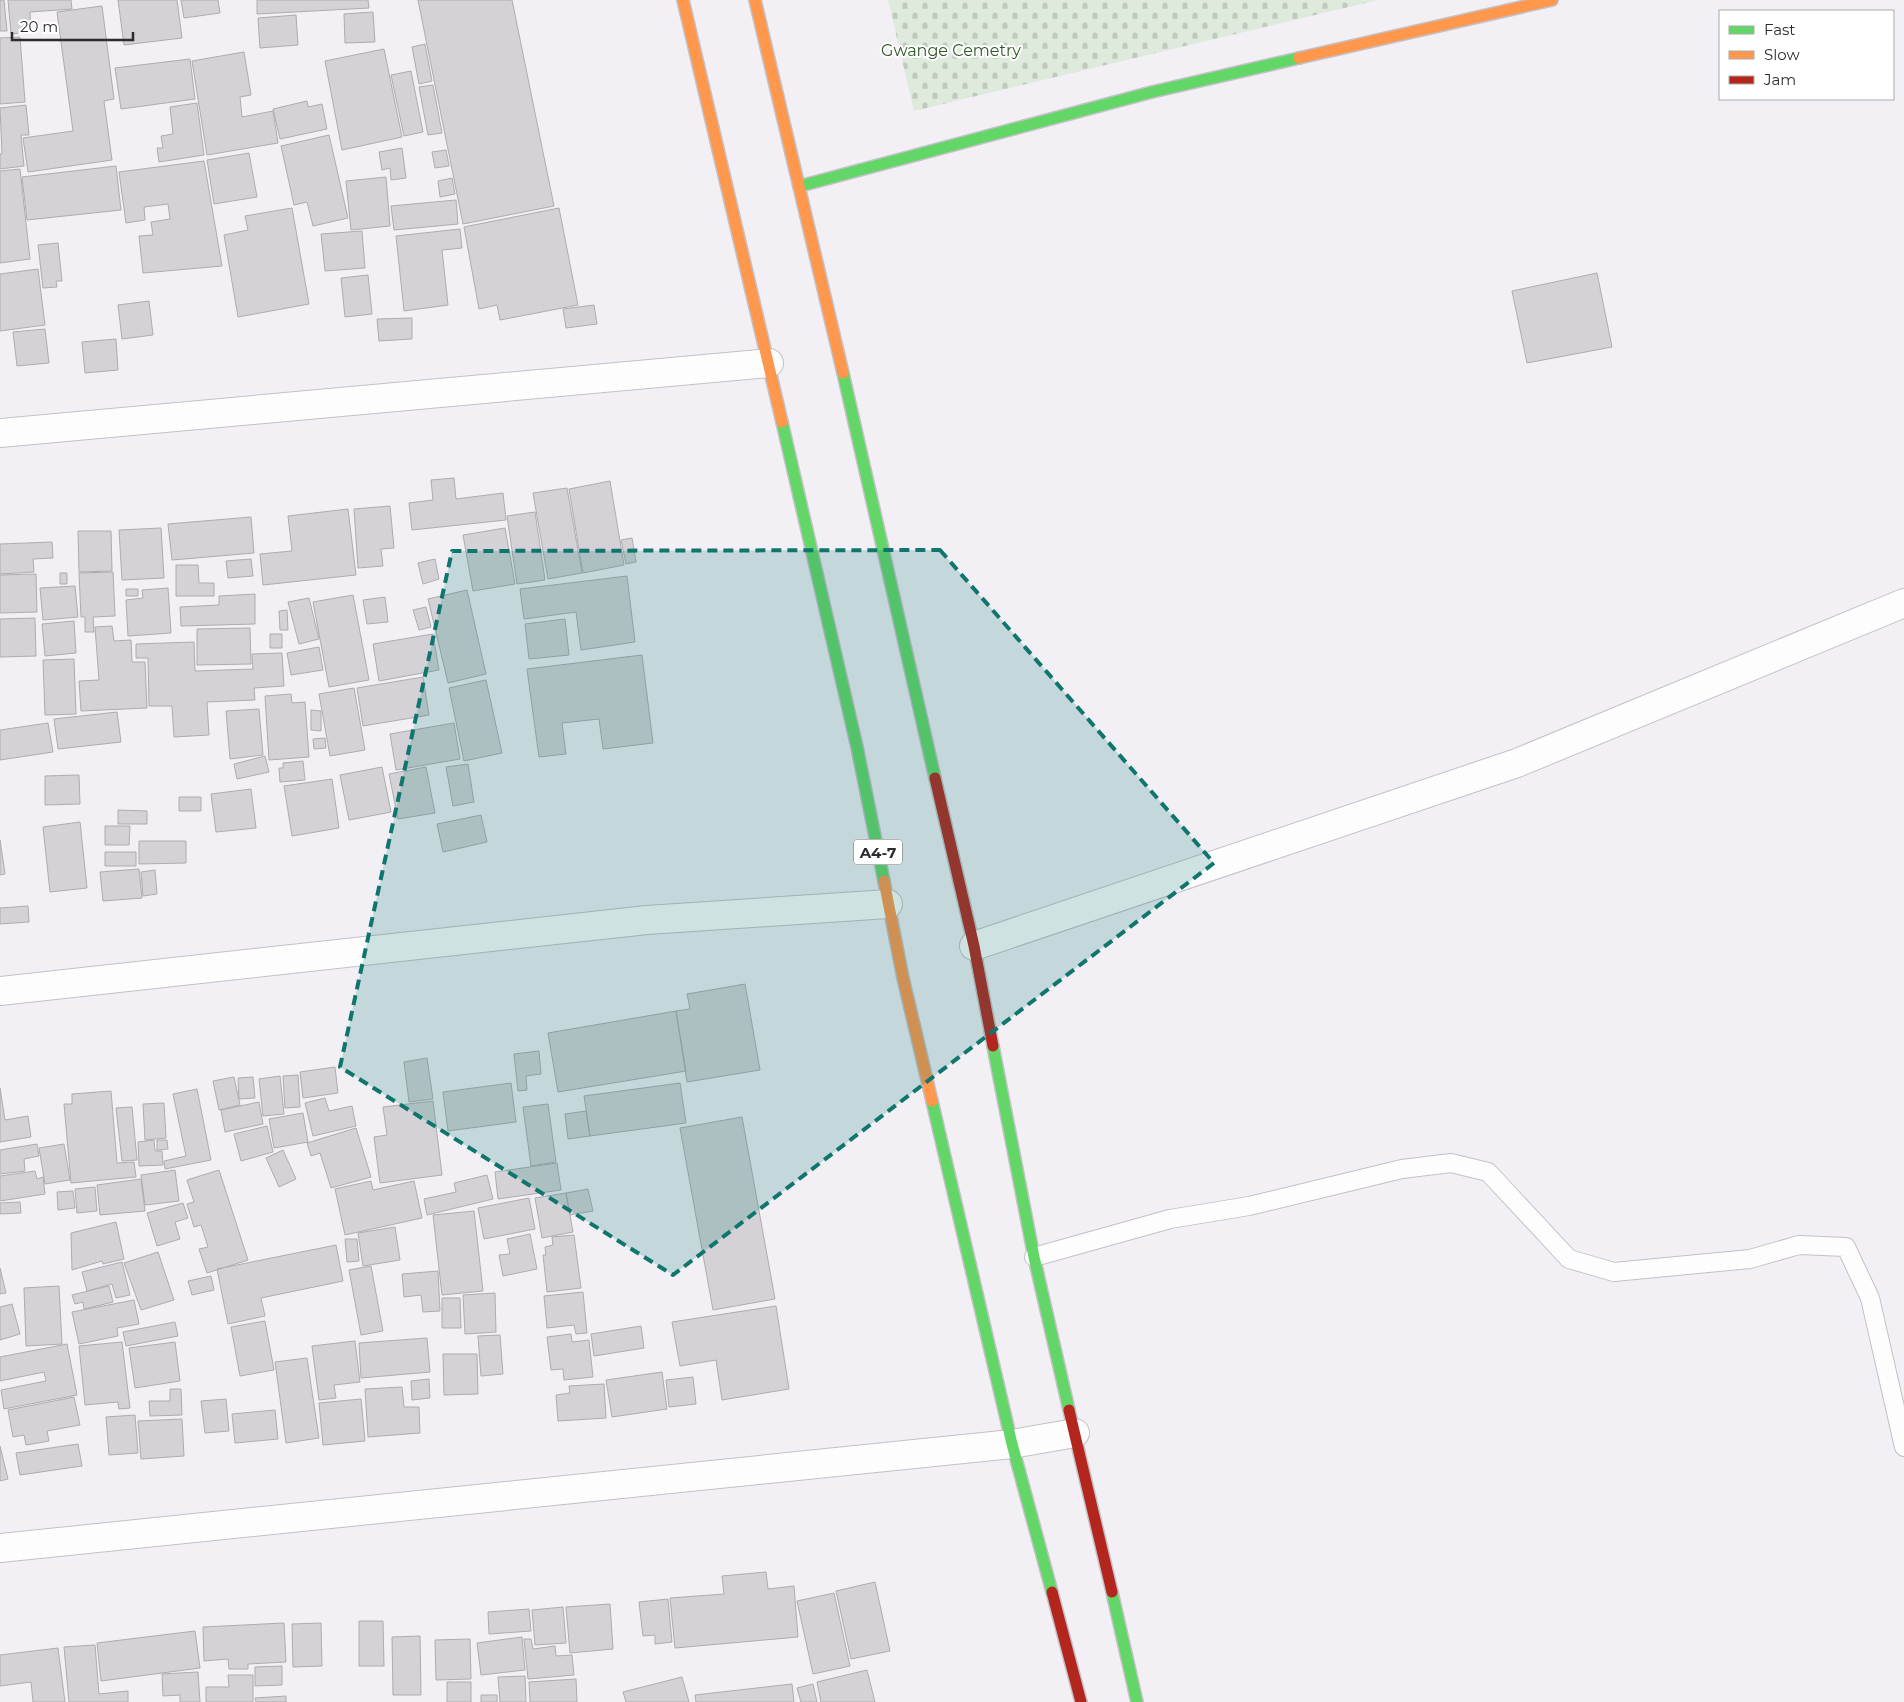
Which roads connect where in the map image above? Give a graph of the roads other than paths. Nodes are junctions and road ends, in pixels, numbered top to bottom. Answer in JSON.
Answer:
{"nodes":[{"id":1,"x":683,"y":0,"type":"edge"},
{"id":2,"x":755,"y":0,"type":"edge"},
{"id":3,"x":1552,"y":0,"type":"edge"},
{"id":4,"x":800,"y":186,"type":"junction"},
{"id":5,"x":769,"y":364,"type":"junction"},
{"id":6,"x":0,"y":433,"type":"edge"},
{"id":7,"x":1904,"y":603,"type":"edge"},
{"id":8,"x":888,"y":904,"type":"junction"},
{"id":9,"x":974,"y":946,"type":"junction"},
{"id":10,"x":0,"y":991,"type":"edge"},
{"id":11,"x":1034,"y":1257,"type":"junction"},
{"id":12,"x":1075,"y":1433,"type":"junction"},
{"id":13,"x":1012,"y":1444,"type":"junction"},
{"id":14,"x":1904,"y":1447,"type":"edge"},
{"id":15,"x":0,"y":1548,"type":"edge"},
{"id":16,"x":1081,"y":1702,"type":"edge"},
{"id":17,"x":1137,"y":1702,"type":"edge"}],
"edges":[{"from":1,"to":5,"type":"main road","number":"A4-7"},
{"from":2,"to":4,"type":"main road"},
{"from":3,"to":4,"type":"main road"},
{"from":4,"to":9,"type":"main road"},
{"from":5,"to":6,"type":"street"},
{"from":5,"to":8,"type":"main road","number":"A4-7"},
{"from":7,"to":9,"type":"street"},
{"from":8,"to":10,"type":"street"},
{"from":8,"to":13,"type":"main road","number":"A4-7"},
{"from":9,"to":11,"type":"main road"},
{"from":11,"to":12,"type":"main road"},
{"from":11,"to":14,"type":"lane"},
{"from":12,"to":13,"type":"street"},
{"from":12,"to":17,"type":"main road"},
{"from":13,"to":15,"type":"street"},
{"from":13,"to":16,"type":"main road","number":"A4-7"}]}
